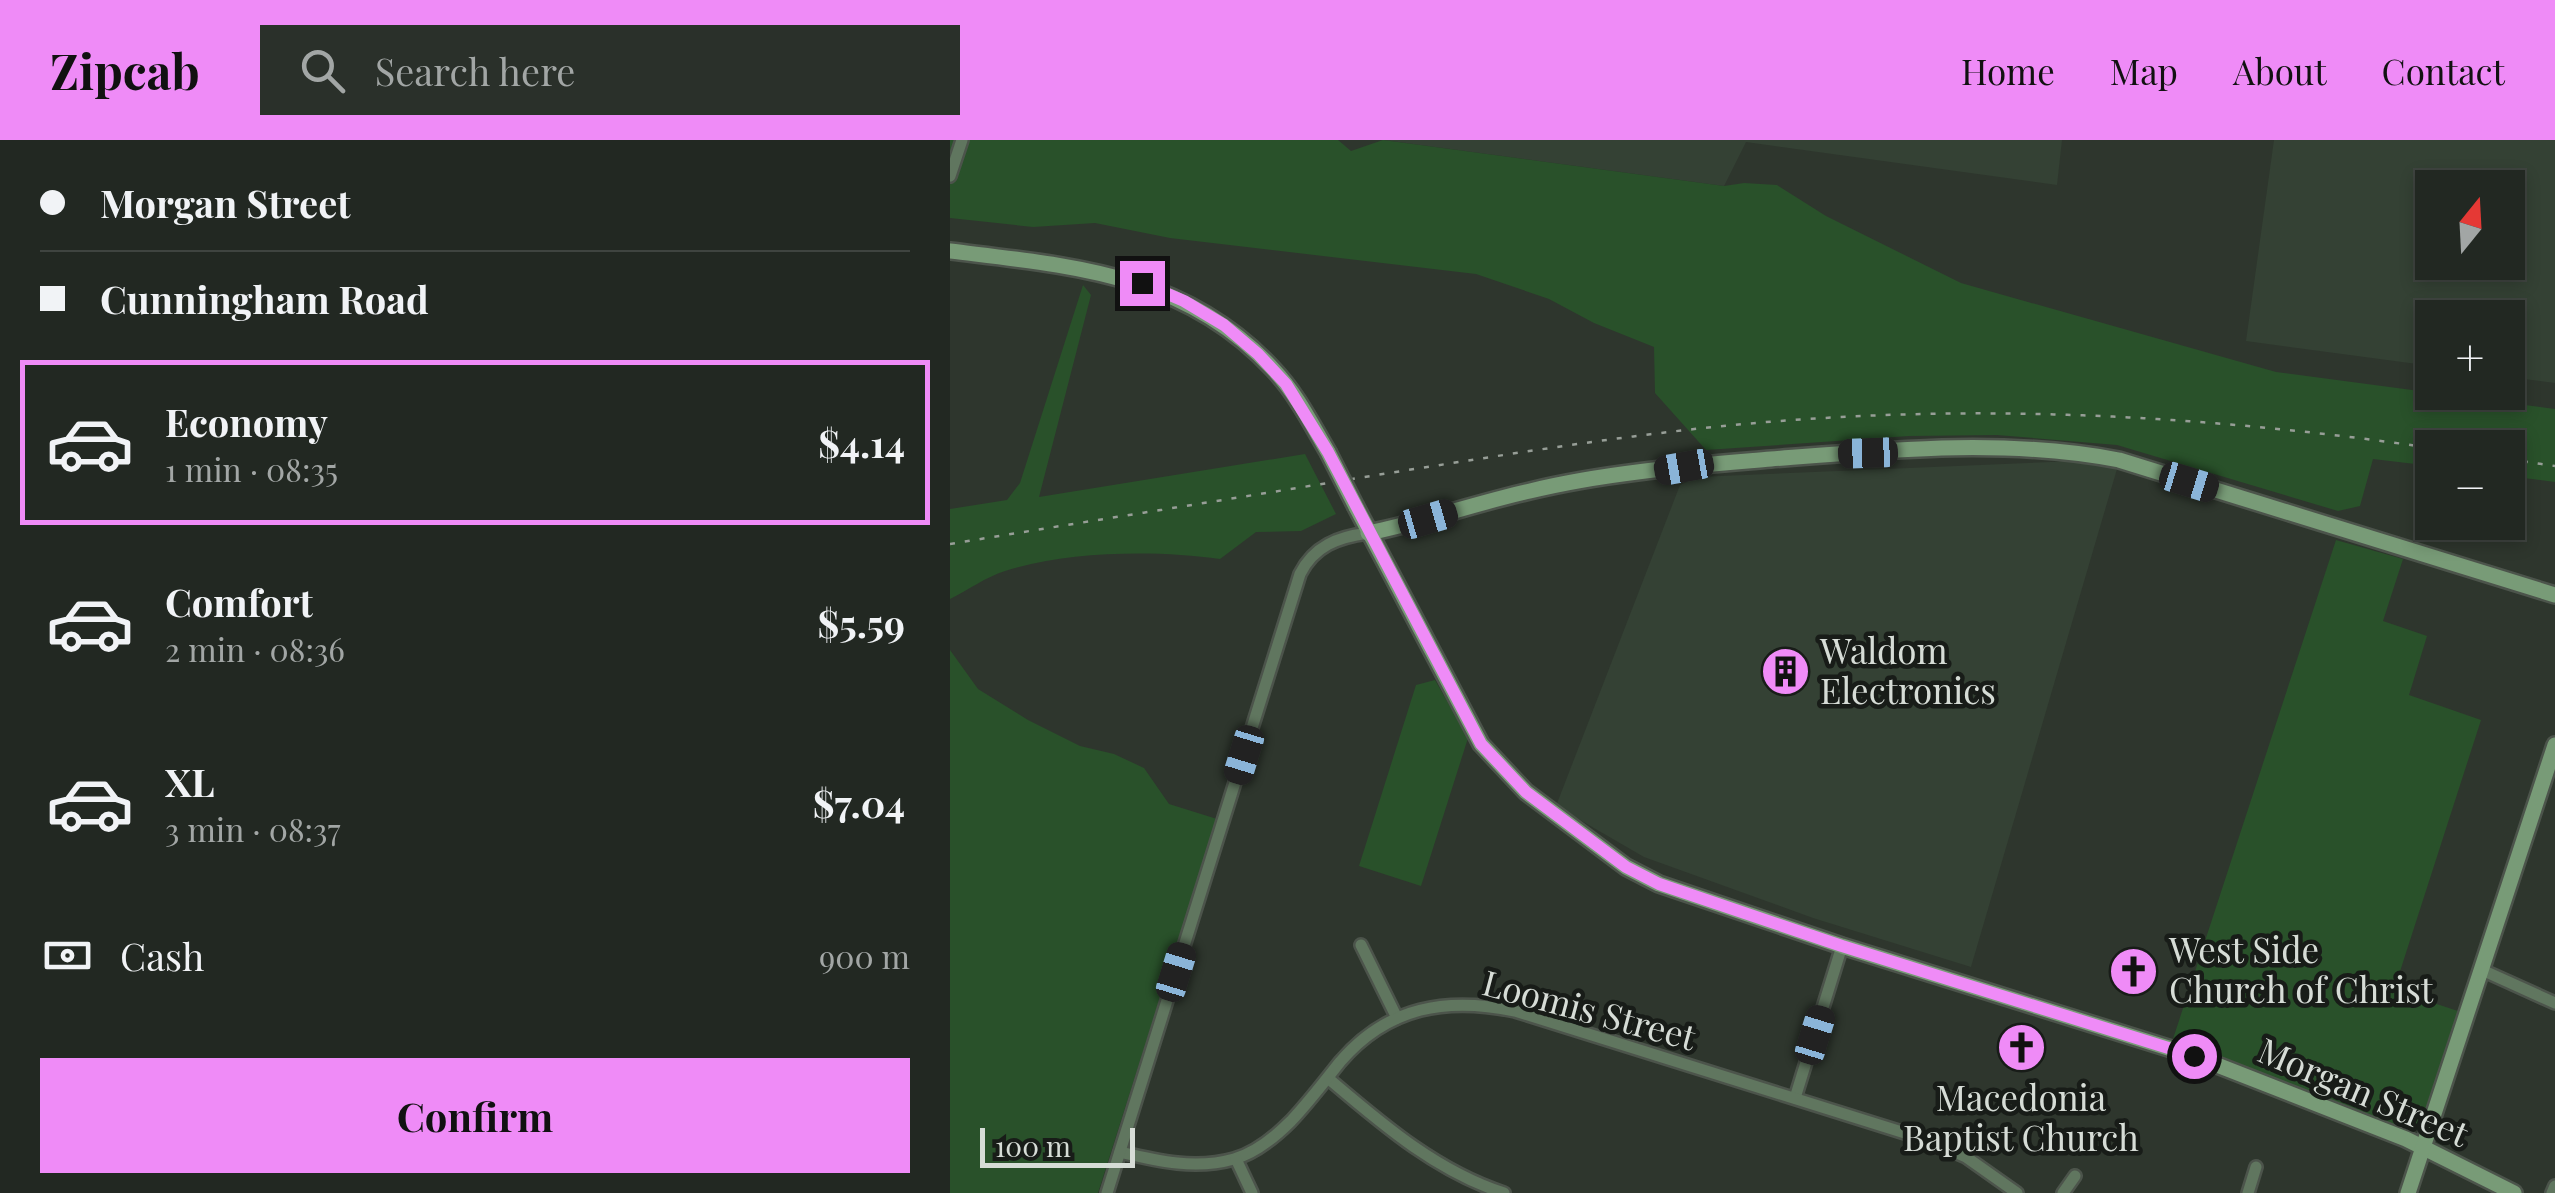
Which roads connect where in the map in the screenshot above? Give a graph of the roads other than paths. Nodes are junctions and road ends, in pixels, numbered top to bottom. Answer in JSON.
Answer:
{"nodes":[{"id":1,"x":962,"y":140,"type":"edge"},
{"id":2,"x":950,"y":176,"type":"edge"},
{"id":3,"x":950,"y":251,"type":"edge"},
{"id":4,"x":1368,"y":533,"type":"junction"},
{"id":5,"x":2555,"y":595,"type":"edge"},
{"id":6,"x":2555,"y":745,"type":"edge"},
{"id":7,"x":2539,"y":794,"type":"junction"},
{"id":8,"x":2555,"y":801,"type":"edge"},
{"id":9,"x":1361,"y":946,"type":"dead end"},
{"id":10,"x":1842,"y":946,"type":"junction"},
{"id":11,"x":2482,"y":970,"type":"junction"},
{"id":12,"x":2555,"y":1003,"type":"edge"},
{"id":13,"x":1397,"y":1018,"type":"junction"},
{"id":14,"x":1329,"y":1079,"type":"junction"},
{"id":15,"x":1795,"y":1098,"type":"junction"},
{"id":16,"x":2422,"y":1148,"type":"junction"},
{"id":17,"x":1120,"y":1152,"type":"junction"},
{"id":18,"x":1236,"y":1158,"type":"junction"},
{"id":19,"x":2256,"y":1167,"type":"dead end"},
{"id":20,"x":2075,"y":1176,"type":"dead end"},
{"id":21,"x":2555,"y":1186,"type":"edge"},
{"id":22,"x":1107,"y":1193,"type":"edge"},
{"id":23,"x":1252,"y":1193,"type":"edge"},
{"id":24,"x":1504,"y":1193,"type":"edge"},
{"id":25,"x":2018,"y":1193,"type":"edge"},
{"id":26,"x":2062,"y":1193,"type":"edge"},
{"id":27,"x":2248,"y":1193,"type":"edge"},
{"id":28,"x":2408,"y":1193,"type":"edge"},
{"id":29,"x":2514,"y":1193,"type":"edge"},
{"id":30,"x":2552,"y":1193,"type":"edge"}],
"edges":[{"from":1,"to":2,"type":"street"},
{"from":3,"to":4,"type":"main road","name":"Morgan Street","bridge":true},
{"from":4,"to":5,"type":"main road"},
{"from":4,"to":10,"type":"main road","name":"Morgan Street"},
{"from":4,"to":17,"type":"street"},
{"from":6,"to":7,"type":"main road"},
{"from":7,"to":8,"type":"street"},
{"from":7,"to":11,"type":"main road"},
{"from":9,"to":13,"type":"street"},
{"from":10,"to":15,"type":"street"},
{"from":10,"to":16,"type":"main road","name":"Morgan Street"},
{"from":11,"to":12,"type":"street"},
{"from":11,"to":16,"type":"main road"},
{"from":13,"to":14,"type":"street","name":"Loomis Street"},
{"from":13,"to":15,"type":"street","name":"Loomis Street"},
{"from":14,"to":18,"type":"street","name":"Loomis Street"},
{"from":14,"to":24,"type":"street"},
{"from":15,"to":25,"type":"street","name":"Loomis Street"},
{"from":16,"to":28,"type":"main road"},
{"from":16,"to":29,"type":"main road","name":"Morgan Street"},
{"from":17,"to":18,"type":"street","name":"Loomis Street"},
{"from":17,"to":22,"type":"street"},
{"from":18,"to":23,"type":"street"},
{"from":19,"to":27,"type":"street"},
{"from":20,"to":26,"type":"street"},
{"from":21,"to":30,"type":"street"}]}
